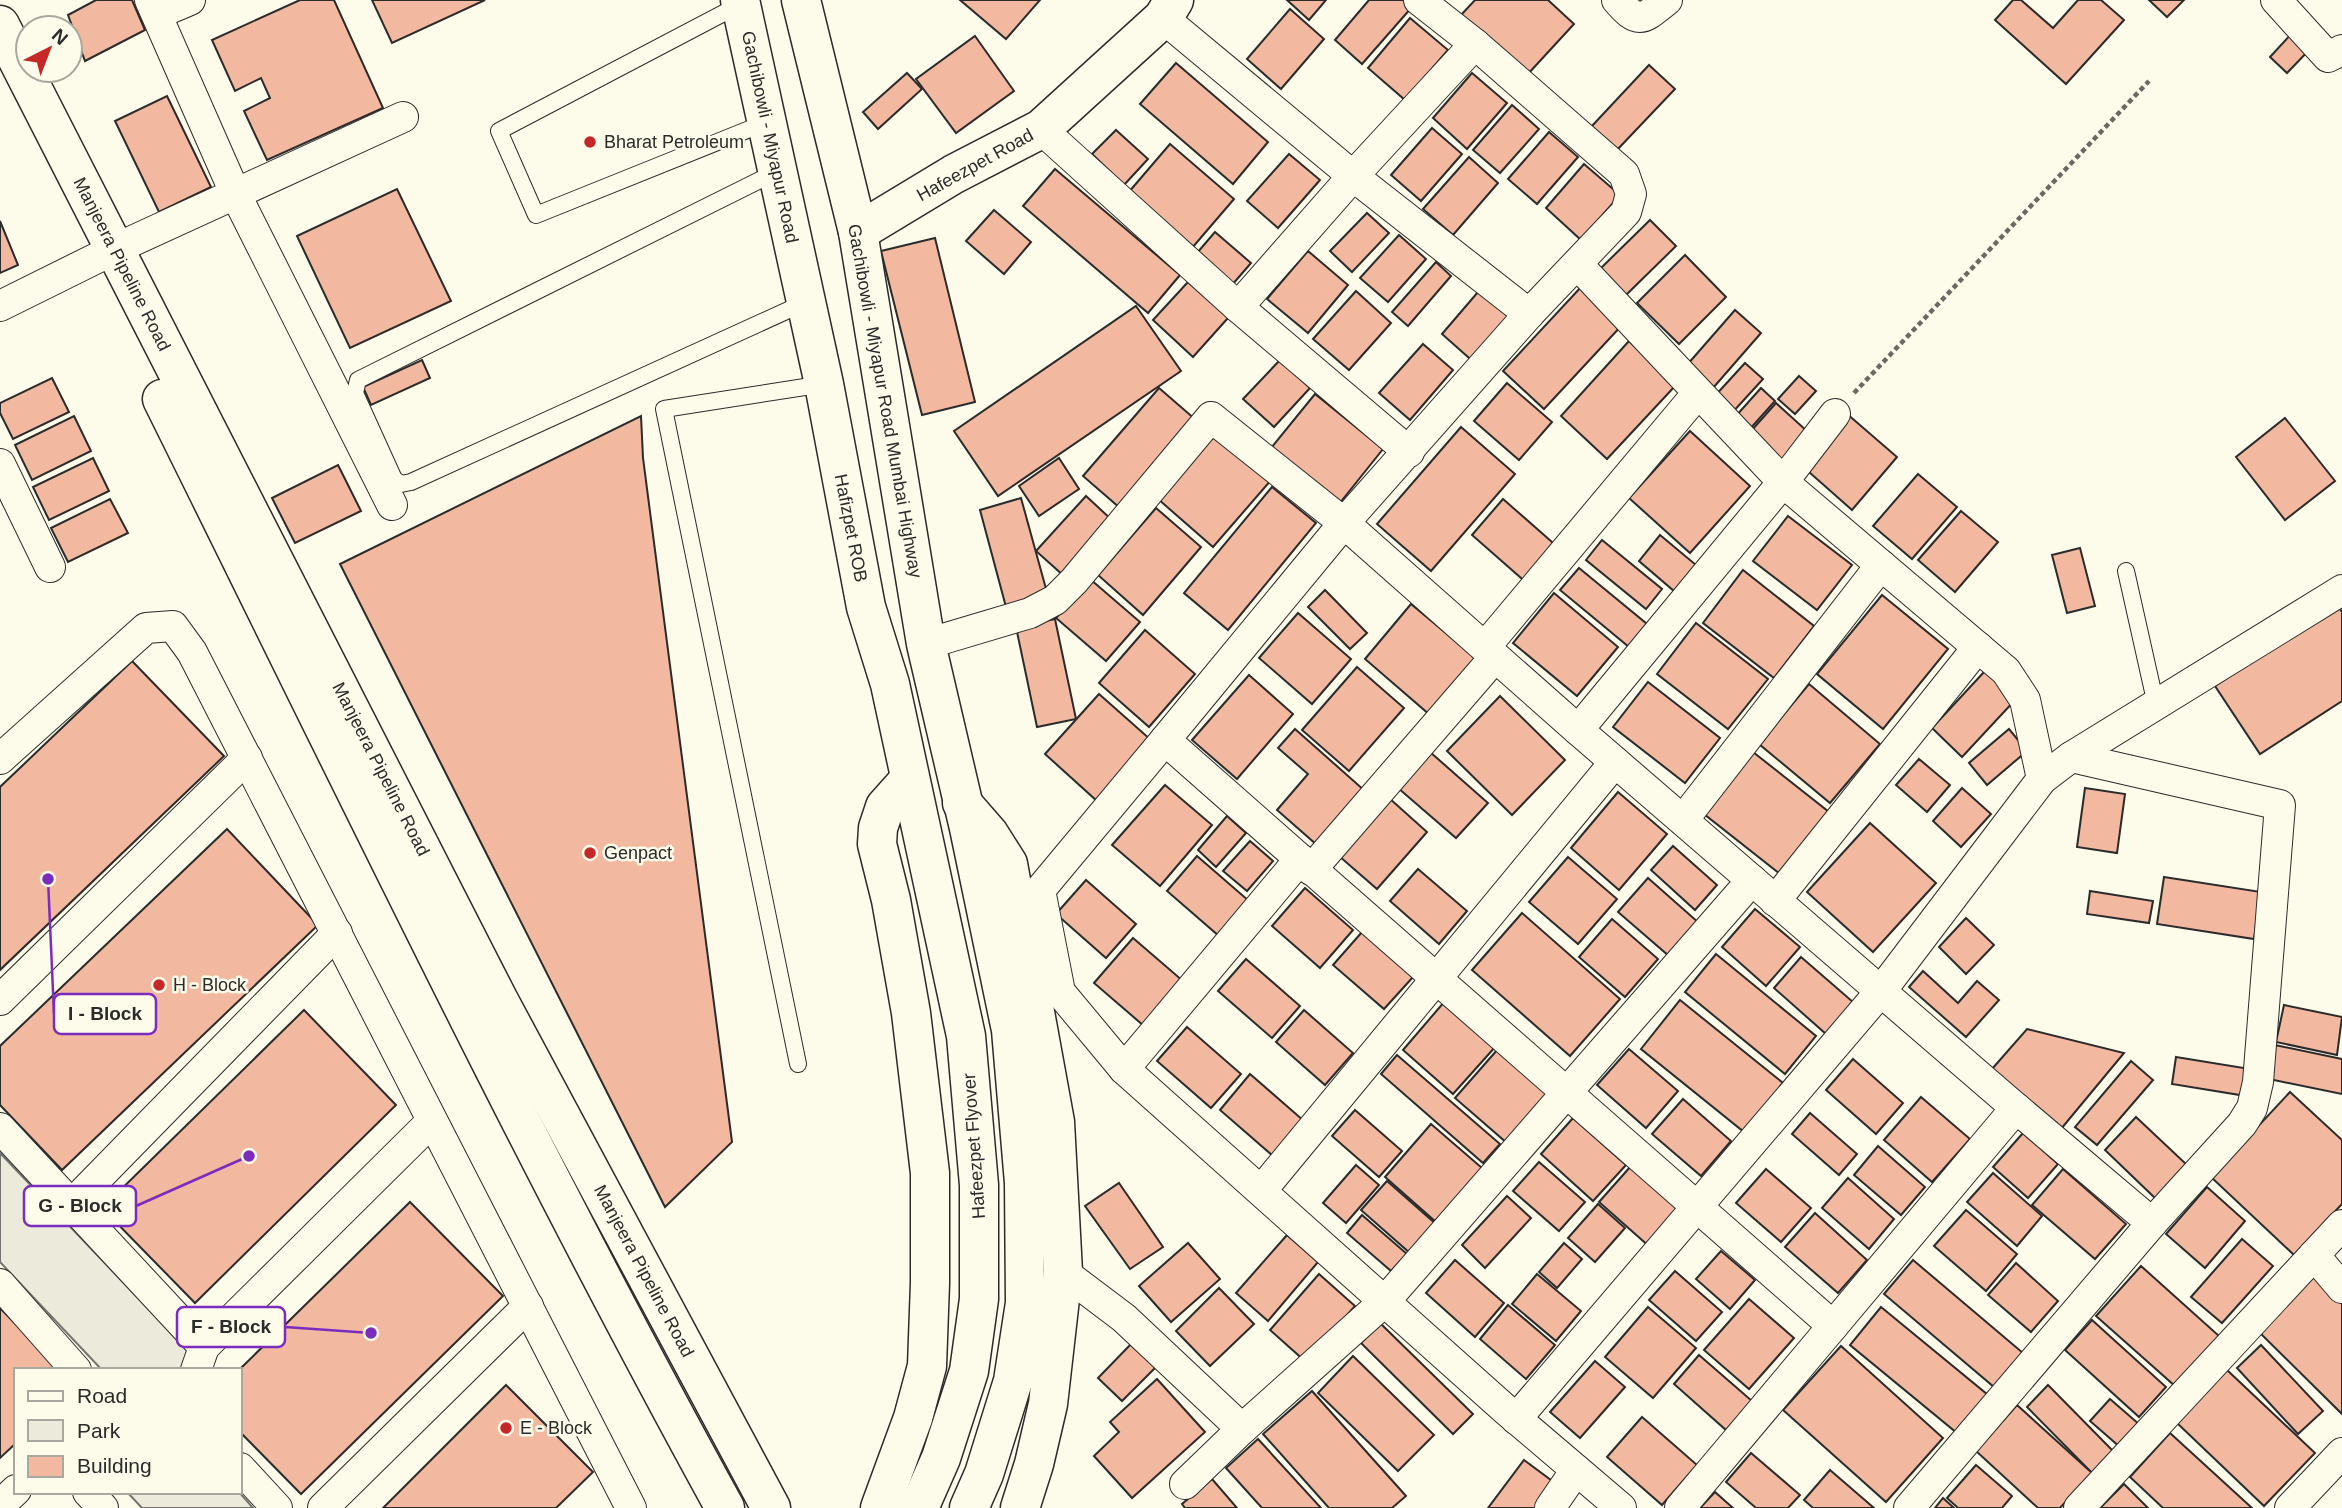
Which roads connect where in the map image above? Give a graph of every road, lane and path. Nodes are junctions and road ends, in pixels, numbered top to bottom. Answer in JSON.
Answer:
{"nodes":[{"id":1,"x":190,"y":0,"type":"edge"},
{"id":2,"x":801,"y":0,"type":"edge"},
{"id":3,"x":1419,"y":0,"type":"edge"},
{"id":4,"x":1617,"y":0,"type":"edge"},
{"id":5,"x":1667,"y":0,"type":"edge"},
{"id":6,"x":2276,"y":0,"type":"edge"},
{"id":7,"x":741,"y":2,"type":"edge"},
{"id":8,"x":154,"y":7,"type":"edge"},
{"id":9,"x":1168,"y":9,"type":"edge"},
{"id":10,"x":0,"y":25,"type":"edge"},
{"id":11,"x":1475,"y":44,"type":"junction"},
{"id":12,"x":2342,"y":50,"type":"edge"},
{"id":13,"x":0,"y":79,"type":"edge"},
{"id":14,"x":2148,"y":81,"type":"dead end"},
{"id":15,"x":403,"y":117,"type":"dead end"},
{"id":16,"x":768,"y":122,"type":"junction"},
{"id":17,"x":1041,"y":129,"type":"junction"},
{"id":18,"x":778,"y":171,"type":"junction"},
{"id":19,"x":1353,"y":176,"type":"junction"},
{"id":20,"x":235,"y":193,"type":"junction"},
{"id":21,"x":858,"y":232,"type":"junction"},
{"id":22,"x":104,"y":255,"type":"junction"},
{"id":23,"x":1578,"y":265,"type":"junction"},
{"id":24,"x":803,"y":288,"type":"junction"},
{"id":25,"x":0,"y":306,"type":"edge"},
{"id":26,"x":1238,"y":307,"type":"junction"},
{"id":27,"x":1529,"y":314,"type":"junction"},
{"id":28,"x":824,"y":383,"type":"junction"},
{"id":29,"x":1697,"y":394,"type":"junction"},
{"id":30,"x":1835,"y":414,"type":"joint"},
{"id":31,"x":1409,"y":452,"type":"junction"},
{"id":32,"x":0,"y":464,"type":"edge"},
{"id":33,"x":1783,"y":482,"type":"junction"},
{"id":34,"x":392,"y":505,"type":"dead end"},
{"id":35,"x":1344,"y":523,"type":"junction"},
{"id":36,"x":1881,"y":565,"type":"junction"},
{"id":37,"x":50,"y":567,"type":"dead end"},
{"id":38,"x":2126,"y":571,"type":"dead end"},
{"id":39,"x":2342,"y":590,"type":"edge"},
{"id":40,"x":926,"y":644,"type":"junction"},
{"id":41,"x":1978,"y":647,"type":"junction"},
{"id":42,"x":1490,"y":652,"type":"junction"},
{"id":43,"x":2157,"y":705,"type":"junction"},
{"id":44,"x":1578,"y":730,"type":"junction"},
{"id":45,"x":1165,"y":740,"type":"junction"},
{"id":46,"x":2071,"y":757,"type":"junction"},
{"id":47,"x":247,"y":758,"type":"junction"},
{"id":48,"x":0,"y":759,"type":"edge"},
{"id":49,"x":1615,"y":762,"type":"junction"},
{"id":50,"x":910,"y":779,"type":"junction"},
{"id":51,"x":2042,"y":779,"type":"junction"},
{"id":52,"x":965,"y":815,"type":"junction"},
{"id":53,"x":1683,"y":821,"type":"junction"},
{"id":54,"x":1306,"y":865,"type":"junction"},
{"id":55,"x":1752,"y":880,"type":"junction"},
{"id":56,"x":1775,"y":901,"type":"junction"},
{"id":57,"x":337,"y":933,"type":"junction"},
{"id":58,"x":1438,"y":978,"type":"junction"},
{"id":59,"x":1881,"y":991,"type":"junction"},
{"id":60,"x":0,"y":1000,"type":"edge"},
{"id":61,"x":798,"y":1064,"type":"dead end"},
{"id":62,"x":1124,"y":1069,"type":"junction"},
{"id":63,"x":1567,"y":1092,"type":"junction"},
{"id":64,"x":529,"y":1096,"type":"junction"},
{"id":65,"x":2016,"y":1108,"type":"junction"},
{"id":66,"x":432,"y":1121,"type":"junction"},
{"id":67,"x":0,"y":1128,"type":"edge"},
{"id":68,"x":1261,"y":1191,"type":"junction"},
{"id":69,"x":71,"y":1205,"type":"junction"},
{"id":70,"x":1698,"y":1206,"type":"junction"},
{"id":71,"x":2152,"y":1223,"type":"junction"},
{"id":72,"x":2342,"y":1225,"type":"edge"},
{"id":73,"x":2314,"y":1255,"type":"junction"},
{"id":74,"x":1063,"y":1272,"type":"junction"},
{"id":75,"x":0,"y":1284,"type":"edge"},
{"id":76,"x":2342,"y":1287,"type":"edge"},
{"id":77,"x":1385,"y":1301,"type":"junction"},
{"id":78,"x":528,"y":1306,"type":"junction"},
{"id":79,"x":1833,"y":1326,"type":"junction"},
{"id":80,"x":200,"y":1359,"type":"edge"},
{"id":81,"x":74,"y":1368,"type":"edge"},
{"id":82,"x":1516,"y":1419,"type":"junction"},
{"id":83,"x":1242,"y":1429,"type":"junction"},
{"id":84,"x":2342,"y":1453,"type":"edge"},
{"id":85,"x":242,"y":1470,"type":"edge"},
{"id":86,"x":1576,"y":1470,"type":"junction"},
{"id":87,"x":1185,"y":1484,"type":"dead end"},
{"id":88,"x":14,"y":1492,"type":"edge"},
{"id":89,"x":90,"y":1494,"type":"edge"},
{"id":90,"x":619,"y":1502,"type":"edge"},
{"id":91,"x":0,"y":1505,"type":"edge"},
{"id":92,"x":103,"y":1508,"type":"edge"},
{"id":93,"x":277,"y":1508,"type":"edge"},
{"id":94,"x":323,"y":1508,"type":"edge"},
{"id":95,"x":725,"y":1508,"type":"edge"},
{"id":96,"x":771,"y":1508,"type":"edge"},
{"id":97,"x":880,"y":1508,"type":"edge"},
{"id":98,"x":919,"y":1508,"type":"edge"},
{"id":99,"x":969,"y":1508,"type":"edge"},
{"id":100,"x":1020,"y":1508,"type":"edge"},
{"id":101,"x":1550,"y":1508,"type":"edge"},
{"id":102,"x":1621,"y":1508,"type":"edge"},
{"id":103,"x":1680,"y":1508,"type":"edge"},
{"id":104,"x":1909,"y":1508,"type":"edge"},
{"id":105,"x":2078,"y":1508,"type":"edge"},
{"id":106,"x":2290,"y":1508,"type":"edge"}],
"edges":[{"from":1,"to":8,"type":"street"},
{"from":2,"to":21,"type":"main road","name":"Gachibowli - Miyapur Road Mumbai Highway"},
{"from":3,"to":11,"type":"street"},
{"from":4,"to":5,"type":"street"},
{"from":6,"to":12,"type":"street"},
{"from":7,"to":16,"type":"main road","name":"Gachibowli - Miyapur Road"},
{"from":7,"to":16,"type":"lane"},
{"from":8,"to":20,"type":"street"},
{"from":9,"to":17,"type":"main road","name":"Hafeezpet Road"},
{"from":9,"to":19,"type":"street"},
{"from":10,"to":22,"type":"main road","name":"Manjeera Pipeline Road"},
{"from":11,"to":19,"type":"street"},
{"from":11,"to":23,"type":"street"},
{"from":13,"to":22,"type":"main road","name":"Manjeera Pipeline Road"},
{"from":14,"to":30,"type":"path"},
{"from":15,"to":20,"type":"street"},
{"from":16,"to":18,"type":"main road","name":"Gachibowli - Miyapur Road"},
{"from":17,"to":21,"type":"main road","name":"Hafeezpet Road"},
{"from":17,"to":26,"type":"street"},
{"from":18,"to":24,"type":"main road","name":"Gachibowli - Miyapur Road"},
{"from":18,"to":24,"type":"lane"},
{"from":19,"to":26,"type":"street"},
{"from":19,"to":27,"type":"street"},
{"from":20,"to":22,"type":"street"},
{"from":20,"to":34,"type":"street"},
{"from":21,"to":40,"type":"main road","name":"Gachibowli - Miyapur Road Mumbai Highway"},
{"from":22,"to":25,"type":"street"},
{"from":22,"to":64,"type":"main road","name":"Manjeera Pipeline Road"},
{"from":23,"to":27,"type":"street"},
{"from":23,"to":29,"type":"street"},
{"from":24,"to":28,"type":"main road","name":"Hafizpet ROB"},
{"from":26,"to":31,"type":"street"},
{"from":27,"to":31,"type":"street"},
{"from":28,"to":50,"type":"main road","name":"Hafizpet ROB"},
{"from":28,"to":61,"type":"lane"},
{"from":29,"to":33,"type":"street"},
{"from":29,"to":42,"type":"street"},
{"from":30,"to":33,"type":"street"},
{"from":31,"to":35,"type":"street"},
{"from":32,"to":37,"type":"street"},
{"from":33,"to":36,"type":"street"},
{"from":33,"to":44,"type":"street"},
{"from":35,"to":40,"type":"street"},
{"from":35,"to":42,"type":"street"},
{"from":35,"to":45,"type":"street"},
{"from":36,"to":41,"type":"street"},
{"from":36,"to":53,"type":"street"},
{"from":38,"to":43,"type":"lane"},
{"from":39,"to":43,"type":"street"},
{"from":40,"to":52,"type":"main road","name":"Gachibowli - Miyapur Road Mumbai Highway"},
{"from":41,"to":51,"type":"street"},
{"from":41,"to":56,"type":"street"},
{"from":42,"to":44,"type":"street"},
{"from":42,"to":54,"type":"street"},
{"from":43,"to":46,"type":"street"},
{"from":44,"to":49,"type":"street"},
{"from":45,"to":54,"type":"street"},
{"from":45,"to":62,"type":"street"},
{"from":46,"to":51,"type":"street"},
{"from":46,"to":71,"type":"street"},
{"from":47,"to":48,"type":"street"},
{"from":47,"to":57,"type":"street"},
{"from":47,"to":60,"type":"street"},
{"from":49,"to":53,"type":"street"},
{"from":49,"to":58,"type":"street"},
{"from":50,"to":97,"type":"main road"},
{"from":50,"to":98,"type":"main road","name":"Hafeezpet Flyover"},
{"from":51,"to":59,"type":"street"},
{"from":52,"to":74,"type":"main road"},
{"from":52,"to":99,"type":"main road"},
{"from":53,"to":55,"type":"street"},
{"from":54,"to":58,"type":"street"},
{"from":54,"to":62,"type":"street"},
{"from":55,"to":56,"type":"street"},
{"from":55,"to":63,"type":"street"},
{"from":56,"to":59,"type":"street"},
{"from":57,"to":66,"type":"street"},
{"from":57,"to":69,"type":"street"},
{"from":58,"to":63,"type":"street"},
{"from":58,"to":68,"type":"street"},
{"from":59,"to":65,"type":"street"},
{"from":59,"to":70,"type":"street"},
{"from":62,"to":68,"type":"street"},
{"from":63,"to":70,"type":"street"},
{"from":63,"to":77,"type":"street"},
{"from":64,"to":95,"type":"main road","name":"Manjeera Pipeline Road"},
{"from":64,"to":96,"type":"main road","name":"Manjeera Pipeline Road"},
{"from":65,"to":71,"type":"street"},
{"from":65,"to":79,"type":"street"},
{"from":66,"to":78,"type":"street"},
{"from":66,"to":80,"type":"street"},
{"from":67,"to":69,"type":"street"},
{"from":68,"to":77,"type":"street"},
{"from":69,"to":80,"type":"street"},
{"from":70,"to":79,"type":"street"},
{"from":70,"to":82,"type":"street"},
{"from":71,"to":104,"type":"street"},
{"from":72,"to":73,"type":"street"},
{"from":73,"to":76,"type":"street"},
{"from":73,"to":105,"type":"street"},
{"from":74,"to":83,"type":"street"},
{"from":74,"to":100,"type":"main road"},
{"from":75,"to":81,"type":"street"},
{"from":77,"to":82,"type":"street"},
{"from":77,"to":83,"type":"street"},
{"from":78,"to":90,"type":"street"},
{"from":78,"to":94,"type":"street"},
{"from":79,"to":103,"type":"street"},
{"from":82,"to":86,"type":"street"},
{"from":83,"to":87,"type":"street"},
{"from":84,"to":106,"type":"street"},
{"from":85,"to":93,"type":"street"},
{"from":86,"to":101,"type":"street"},
{"from":86,"to":102,"type":"street"},
{"from":88,"to":91,"type":"street"},
{"from":89,"to":92,"type":"street"}]}
